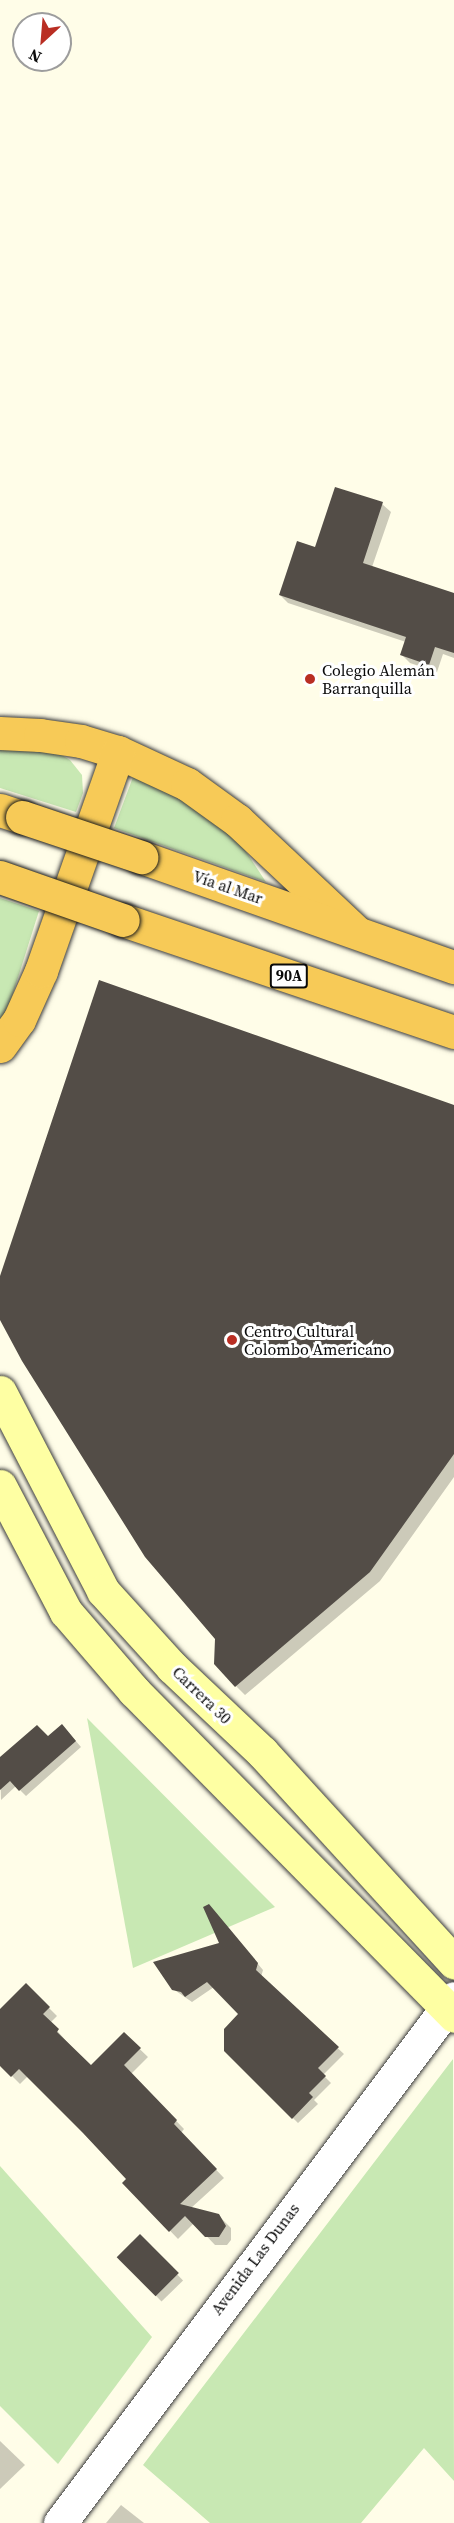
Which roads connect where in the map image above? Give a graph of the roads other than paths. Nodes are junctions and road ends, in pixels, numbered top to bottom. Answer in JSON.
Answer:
{"nodes":[{"id":1,"x":0,"y":733,"type":"edge"},
{"id":2,"x":118,"y":752,"type":"junction"},
{"id":3,"x":11,"y":814,"type":"edge"},
{"id":4,"x":0,"y":878,"type":"edge"},
{"id":5,"x":354,"y":930,"type":"junction"},
{"id":6,"x":454,"y":967,"type":"edge"},
{"id":7,"x":454,"y":1032,"type":"edge"},
{"id":8,"x":0,"y":1046,"type":"edge"},
{"id":9,"x":0,"y":1392,"type":"edge"},
{"id":10,"x":0,"y":1486,"type":"edge"},
{"id":11,"x":454,"y":1962,"type":"edge"},
{"id":12,"x":451,"y":2007,"type":"edge"},
{"id":13,"x":60,"y":2523,"type":"edge"}],
"edges":[{"from":1,"to":2,"type":"highway"},
{"from":2,"to":5,"type":"highway"},
{"from":2,"to":8,"type":"highway"},
{"from":3,"to":5,"type":"highway","name":"Vía al Mar","bridge":true},
{"from":4,"to":7,"type":"highway","number":"90A","bridge":true},
{"from":5,"to":6,"type":"highway","name":"Vía al Mar"},
{"from":9,"to":11,"type":"main road","name":"Carrera 30"},
{"from":10,"to":12,"type":"main road"},
{"from":12,"to":13,"type":"street","name":"Avenida Las Dunas"}]}
